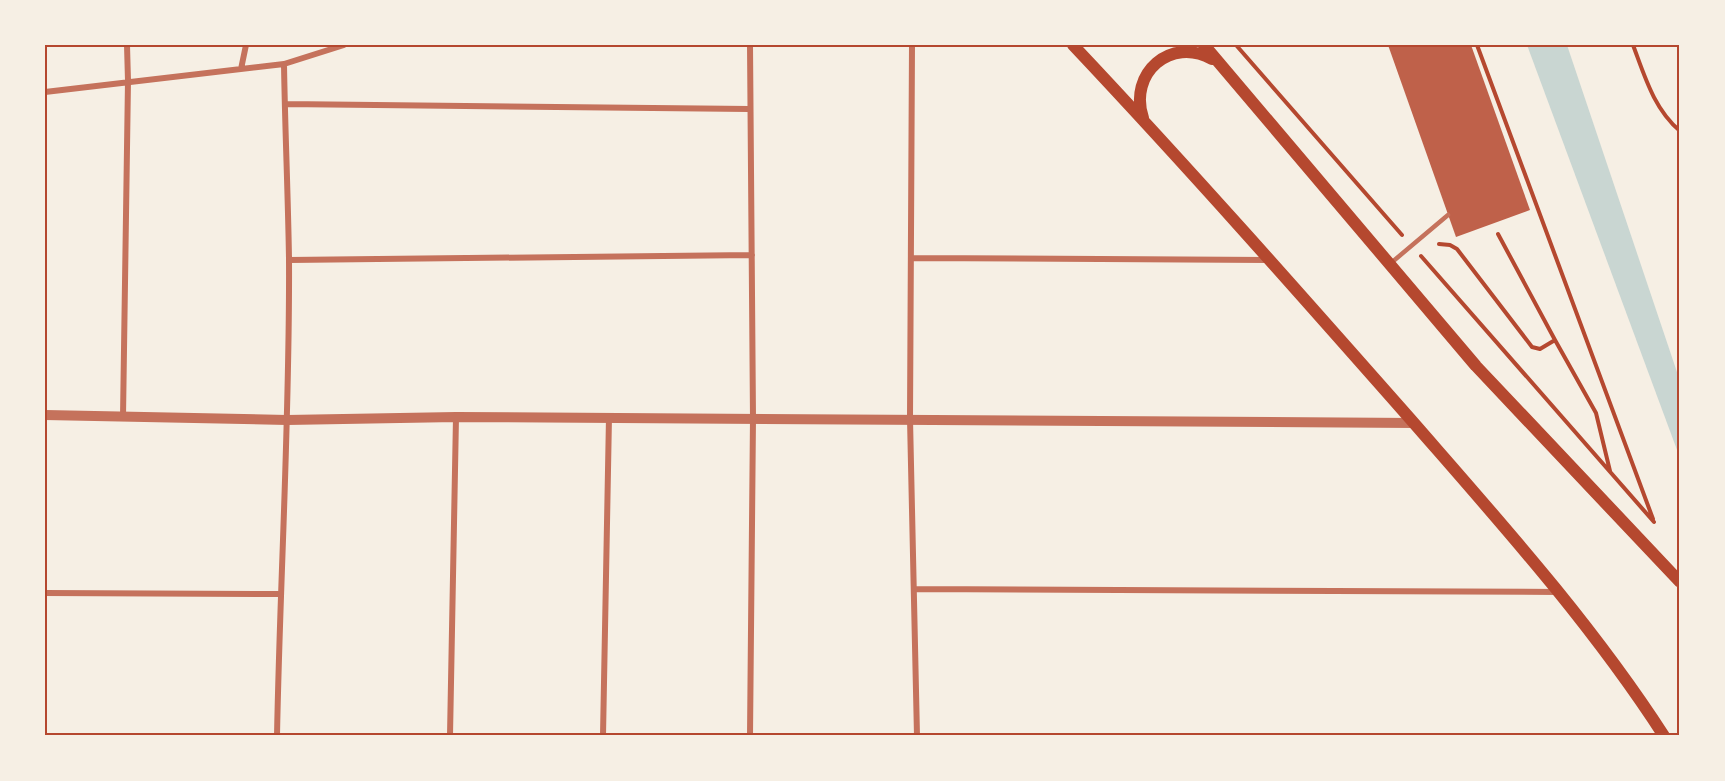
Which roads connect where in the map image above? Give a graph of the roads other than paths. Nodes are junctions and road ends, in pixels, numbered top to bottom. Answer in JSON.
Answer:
{"nodes":[{"id":1,"x":127,"y":45,"type":"edge"},
{"id":2,"x":246,"y":45,"type":"edge"},
{"id":3,"x":344,"y":45,"type":"edge"},
{"id":4,"x":750,"y":45,"type":"edge"},
{"id":5,"x":912,"y":45,"type":"edge"},
{"id":6,"x":1073,"y":45,"type":"edge"},
{"id":7,"x":1204,"y":45,"type":"edge"},
{"id":8,"x":284,"y":64,"type":"junction"},
{"id":9,"x":1220,"y":65,"type":"junction"},
{"id":10,"x":241,"y":69,"type":"junction"},
{"id":11,"x":128,"y":81,"type":"junction"},
{"id":12,"x":45,"y":92,"type":"edge"},
{"id":13,"x":285,"y":104,"type":"junction"},
{"id":14,"x":749,"y":109,"type":"junction"},
{"id":15,"x":1144,"y":120,"type":"junction"},
{"id":16,"x":1448,"y":215,"type":"dead end"},
{"id":17,"x":752,"y":255,"type":"junction"},
{"id":18,"x":911,"y":258,"type":"junction"},
{"id":19,"x":289,"y":260,"type":"junction"},
{"id":20,"x":1272,"y":260,"type":"junction"},
{"id":21,"x":1391,"y":263,"type":"junction"},
{"id":22,"x":45,"y":415,"type":"edge"},
{"id":23,"x":123,"y":417,"type":"junction"},
{"id":24,"x":456,"y":417,"type":"junction"},
{"id":25,"x":609,"y":417,"type":"junction"},
{"id":26,"x":753,"y":418,"type":"junction"},
{"id":27,"x":910,"y":419,"type":"junction"},
{"id":28,"x":287,"y":420,"type":"junction"},
{"id":29,"x":1414,"y":423,"type":"junction"},
{"id":30,"x":1680,"y":582,"type":"edge"},
{"id":31,"x":915,"y":589,"type":"junction"},
{"id":32,"x":45,"y":592,"type":"edge"},
{"id":33,"x":1559,"y":592,"type":"junction"},
{"id":34,"x":280,"y":594,"type":"junction"},
{"id":35,"x":277,"y":736,"type":"edge"},
{"id":36,"x":450,"y":736,"type":"edge"},
{"id":37,"x":603,"y":736,"type":"edge"},
{"id":38,"x":750,"y":736,"type":"edge"},
{"id":39,"x":917,"y":736,"type":"edge"},
{"id":40,"x":1664,"y":736,"type":"edge"}],
"edges":[{"from":1,"to":11,"type":"street"},
{"from":2,"to":10,"type":"street"},
{"from":3,"to":8,"type":"street"},
{"from":4,"to":14,"type":"street"},
{"from":5,"to":18,"type":"street"},
{"from":6,"to":15,"type":"main road"},
{"from":7,"to":9,"type":"main road"},
{"from":8,"to":10,"type":"street"},
{"from":8,"to":13,"type":"street"},
{"from":9,"to":15,"type":"main road"},
{"from":9,"to":21,"type":"main road"},
{"from":10,"to":11,"type":"street"},
{"from":11,"to":12,"type":"street"},
{"from":11,"to":23,"type":"street"},
{"from":13,"to":14,"type":"street"},
{"from":13,"to":19,"type":"street"},
{"from":14,"to":17,"type":"street"},
{"from":15,"to":20,"type":"main road"},
{"from":16,"to":21,"type":"lane"},
{"from":17,"to":19,"type":"street"},
{"from":17,"to":26,"type":"street"},
{"from":18,"to":20,"type":"street"},
{"from":18,"to":27,"type":"street"},
{"from":19,"to":28,"type":"street"},
{"from":20,"to":29,"type":"main road"},
{"from":21,"to":30,"type":"main road"},
{"from":22,"to":23,"type":"street"},
{"from":23,"to":28,"type":"street"},
{"from":24,"to":25,"type":"street"},
{"from":24,"to":28,"type":"street"},
{"from":24,"to":36,"type":"street"},
{"from":25,"to":26,"type":"street"},
{"from":25,"to":37,"type":"street"},
{"from":26,"to":27,"type":"street"},
{"from":26,"to":38,"type":"street"},
{"from":27,"to":29,"type":"street"},
{"from":27,"to":31,"type":"street"},
{"from":28,"to":34,"type":"street"},
{"from":29,"to":33,"type":"main road"},
{"from":31,"to":33,"type":"street"},
{"from":31,"to":39,"type":"street"},
{"from":32,"to":34,"type":"street"},
{"from":33,"to":40,"type":"main road"},
{"from":34,"to":35,"type":"street"}]}
